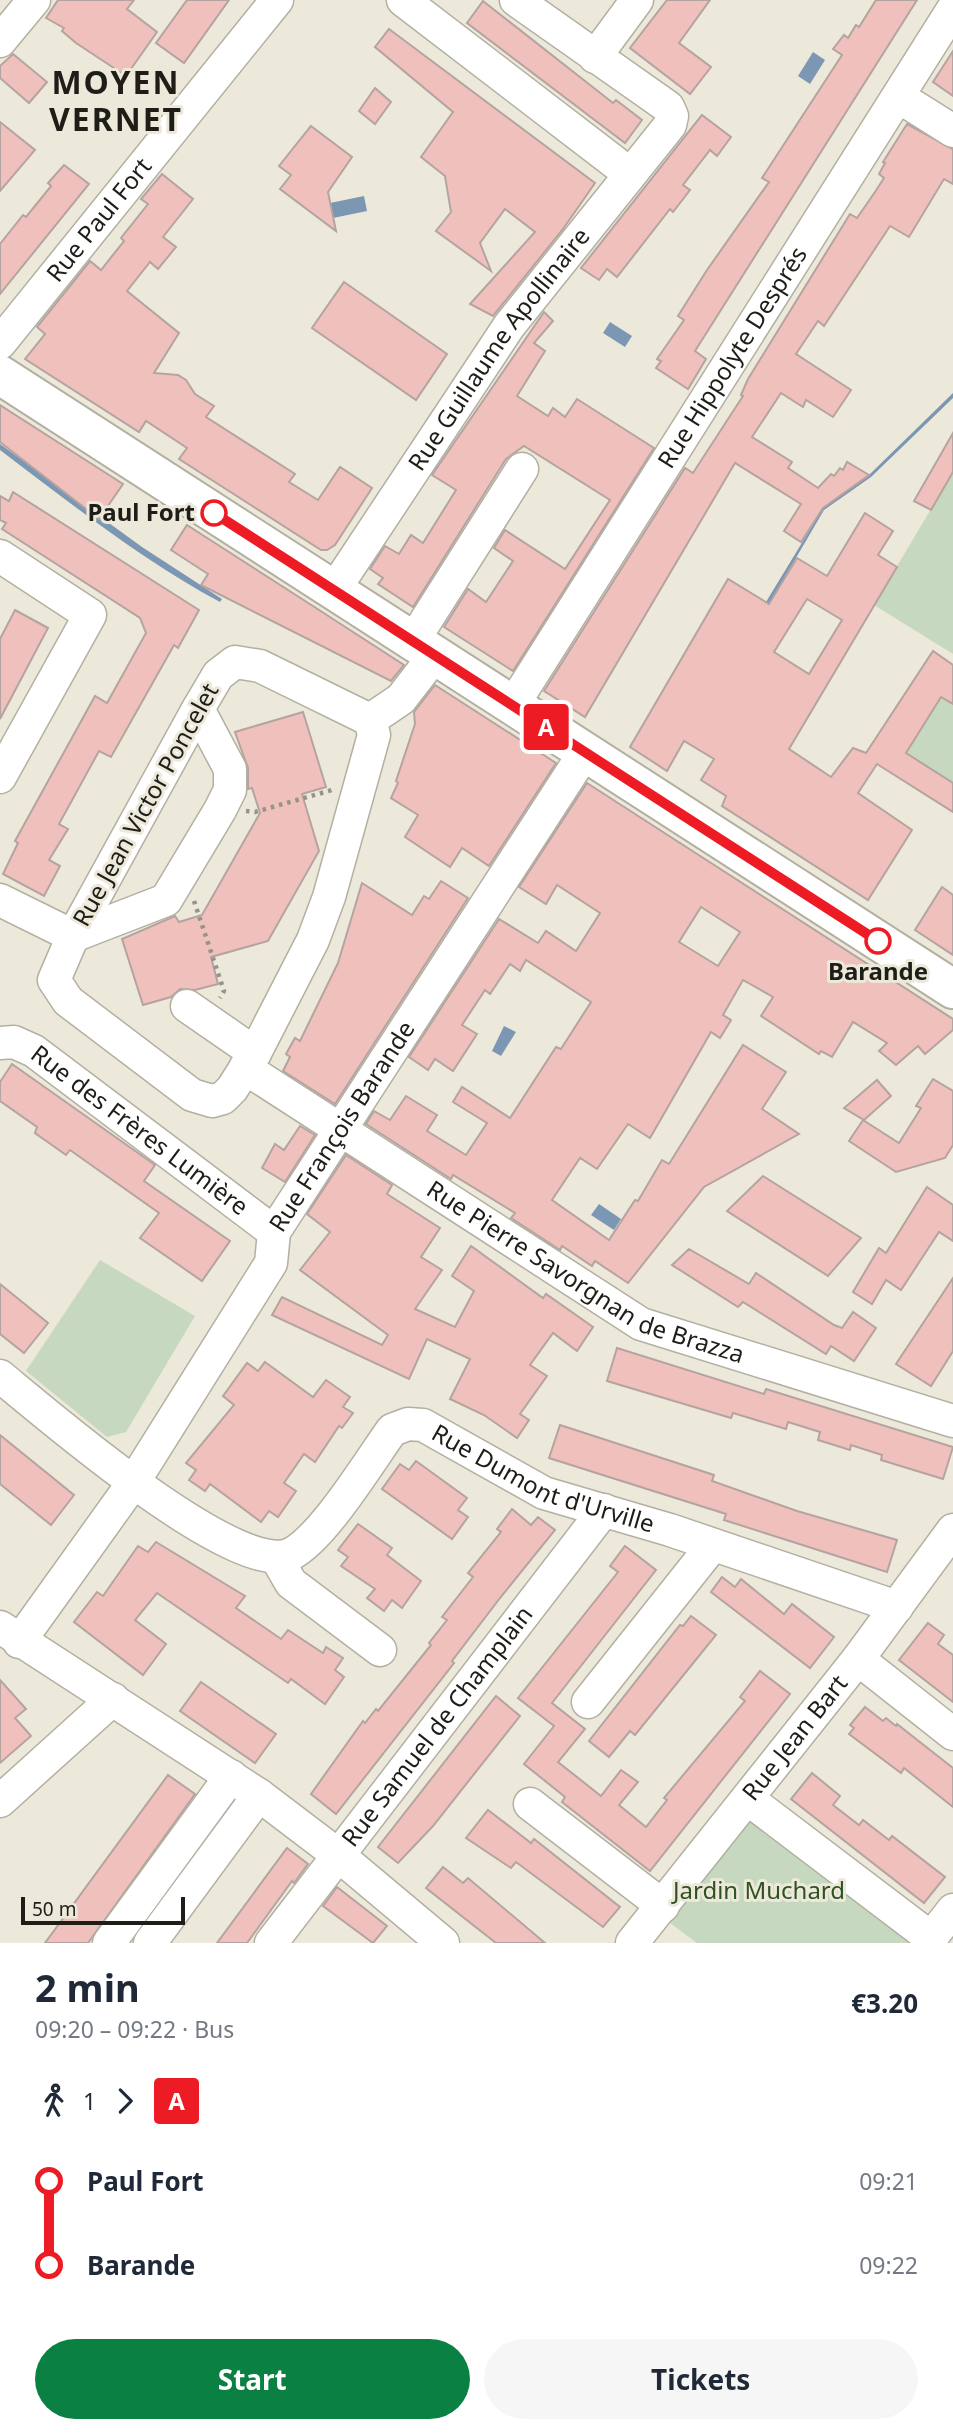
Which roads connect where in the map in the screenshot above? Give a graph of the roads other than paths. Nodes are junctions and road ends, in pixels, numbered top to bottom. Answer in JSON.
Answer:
{"nodes":[{"id":1,"x":34,"y":0,"type":"edge"},
{"id":2,"x":278,"y":0,"type":"edge"},
{"id":3,"x":403,"y":0,"type":"edge"},
{"id":4,"x":516,"y":0,"type":"edge"},
{"id":5,"x":637,"y":0,"type":"edge"},
{"id":6,"x":953,"y":9,"type":"edge"},
{"id":7,"x":0,"y":41,"type":"edge"},
{"id":8,"x":595,"y":57,"type":"junction"},
{"id":9,"x":899,"y":97,"type":"junction"},
{"id":10,"x":953,"y":131,"type":"edge"},
{"id":11,"x":630,"y":174,"type":"junction"},
{"id":12,"x":0,"y":343,"type":"edge"},
{"id":13,"x":0,"y":375,"type":"edge"},
{"id":14,"x":522,"y":469,"type":"dead end"},
{"id":15,"x":0,"y":556,"type":"edge"},
{"id":16,"x":334,"y":590,"type":"junction"},
{"id":17,"x":424,"y":648,"type":"junction"},
{"id":18,"x":513,"y":705,"type":"junction"},
{"id":19,"x":198,"y":709,"type":"junction"},
{"id":20,"x":372,"y":727,"type":"junction"},
{"id":21,"x":585,"y":752,"type":"junction"},
{"id":22,"x":0,"y":777,"type":"edge"},
{"id":23,"x":0,"y":900,"type":"edge"},
{"id":24,"x":72,"y":936,"type":"junction"},
{"id":25,"x":953,"y":989,"type":"edge"},
{"id":26,"x":197,"y":1012,"type":"road end"},
{"id":27,"x":0,"y":1043,"type":"edge"},
{"id":28,"x":244,"y":1070,"type":"junction"},
{"id":29,"x":340,"y":1132,"type":"junction"},
{"id":30,"x":274,"y":1232,"type":"junction"},
{"id":31,"x":0,"y":1376,"type":"edge"},
{"id":32,"x":953,"y":1421,"type":"edge"},
{"id":33,"x":133,"y":1483,"type":"junction"},
{"id":34,"x":604,"y":1510,"type":"junction"},
{"id":35,"x":953,"y":1530,"type":"edge"},
{"id":36,"x":712,"y":1546,"type":"junction"},
{"id":37,"x":276,"y":1557,"type":"junction"},
{"id":38,"x":897,"y":1607,"type":"junction"},
{"id":39,"x":10,"y":1635,"type":"edge"},
{"id":40,"x":380,"y":1650,"type":"dead end"},
{"id":41,"x":858,"y":1659,"type":"junction"},
{"id":42,"x":113,"y":1699,"type":"junction"},
{"id":43,"x":588,"y":1702,"type":"dead end"},
{"id":44,"x":953,"y":1734,"type":"edge"},
{"id":45,"x":231,"y":1776,"type":"junction"},
{"id":46,"x":259,"y":1796,"type":"junction"},
{"id":47,"x":748,"y":1799,"type":"junction"},
{"id":48,"x":0,"y":1801,"type":"edge"},
{"id":49,"x":530,"y":1804,"type":"dead end"},
{"id":50,"x":338,"y":1855,"type":"junction"},
{"id":51,"x":663,"y":1906,"type":"junction"},
{"id":52,"x":953,"y":1910,"type":"edge"},
{"id":53,"x":929,"y":1940,"type":"edge"},
{"id":54,"x":109,"y":1943,"type":"edge"},
{"id":55,"x":150,"y":1943,"type":"edge"},
{"id":56,"x":271,"y":1943,"type":"edge"},
{"id":57,"x":442,"y":1943,"type":"edge"},
{"id":58,"x":632,"y":1943,"type":"edge"}],
"edges":[{"from":1,"to":7,"type":"street"},
{"from":2,"to":12,"type":"street","name":"Rue Paul Fort"},
{"from":3,"to":11,"type":"street"},
{"from":4,"to":8,"type":"street"},
{"from":5,"to":8,"type":"street"},
{"from":6,"to":9,"type":"street","name":"Rue Hippolyte Després"},
{"from":8,"to":11,"type":"street","name":"Rue Guillaume Apollinaire"},
{"from":9,"to":10,"type":"street"},
{"from":9,"to":18,"type":"street","name":"Rue Hippolyte Després"},
{"from":11,"to":16,"type":"street","name":"Rue Guillaume Apollinaire"},
{"from":13,"to":16,"type":"main road"},
{"from":14,"to":17,"type":"street"},
{"from":15,"to":22,"type":"street"},
{"from":16,"to":17,"type":"main road"},
{"from":17,"to":18,"type":"main road"},
{"from":17,"to":20,"type":"street"},
{"from":18,"to":21,"type":"main road"},
{"from":19,"to":20,"type":"street","name":"Rue Jean Victor Poncelet"},
{"from":19,"to":24,"type":"street","name":"Rue Jean Victor Poncelet"},
{"from":19,"to":24,"type":"street"},
{"from":20,"to":28,"type":"street"},
{"from":21,"to":25,"type":"main road"},
{"from":21,"to":29,"type":"street","name":"Rue François Barande"},
{"from":23,"to":24,"type":"street"},
{"from":24,"to":28,"type":"street","name":"Rue Jean Victor Poncelet"},
{"from":26,"to":28,"type":"street","name":"Rue Pierre Savorgnan de Brazza"},
{"from":27,"to":30,"type":"street","name":"Rue des Frères Lumière"},
{"from":28,"to":29,"type":"street","name":"Rue Pierre Savorgnan de Brazza"},
{"from":29,"to":30,"type":"street","name":"Rue François Barande"},
{"from":29,"to":32,"type":"street","name":"Rue Pierre Savorgnan de Brazza"},
{"from":30,"to":33,"type":"street","name":"Rue François Barande"},
{"from":31,"to":33,"type":"street"},
{"from":33,"to":37,"type":"street"},
{"from":33,"to":39,"type":"street","name":"Rue François Barande"},
{"from":34,"to":36,"type":"street","name":"Rue Dumont d'Urville"},
{"from":34,"to":37,"type":"street","name":"Rue Dumont d'Urville"},
{"from":34,"to":50,"type":"street","name":"Rue Samuel de Champlain"},
{"from":35,"to":38,"type":"street","name":"Rue Jean Bart"},
{"from":36,"to":38,"type":"street","name":"Rue Dumont d'Urville"},
{"from":36,"to":43,"type":"street"},
{"from":37,"to":40,"type":"street"},
{"from":38,"to":41,"type":"street","name":"Rue Jean Bart"},
{"from":39,"to":42,"type":"street"},
{"from":41,"to":44,"type":"street"},
{"from":41,"to":47,"type":"street","name":"Rue Jean Bart"},
{"from":42,"to":45,"type":"street"},
{"from":42,"to":48,"type":"street"},
{"from":45,"to":46,"type":"street"},
{"from":45,"to":54,"type":"street"},
{"from":46,"to":50,"type":"street"},
{"from":46,"to":55,"type":"street"},
{"from":47,"to":51,"type":"street","name":"Rue Jean Bart"},
{"from":47,"to":53,"type":"street"},
{"from":49,"to":51,"type":"street"},
{"from":50,"to":56,"type":"street","name":"Rue Samuel de Champlain"},
{"from":50,"to":57,"type":"street"},
{"from":51,"to":58,"type":"street","name":"Rue Jean Bart"},
{"from":52,"to":53,"type":"street"}]}
